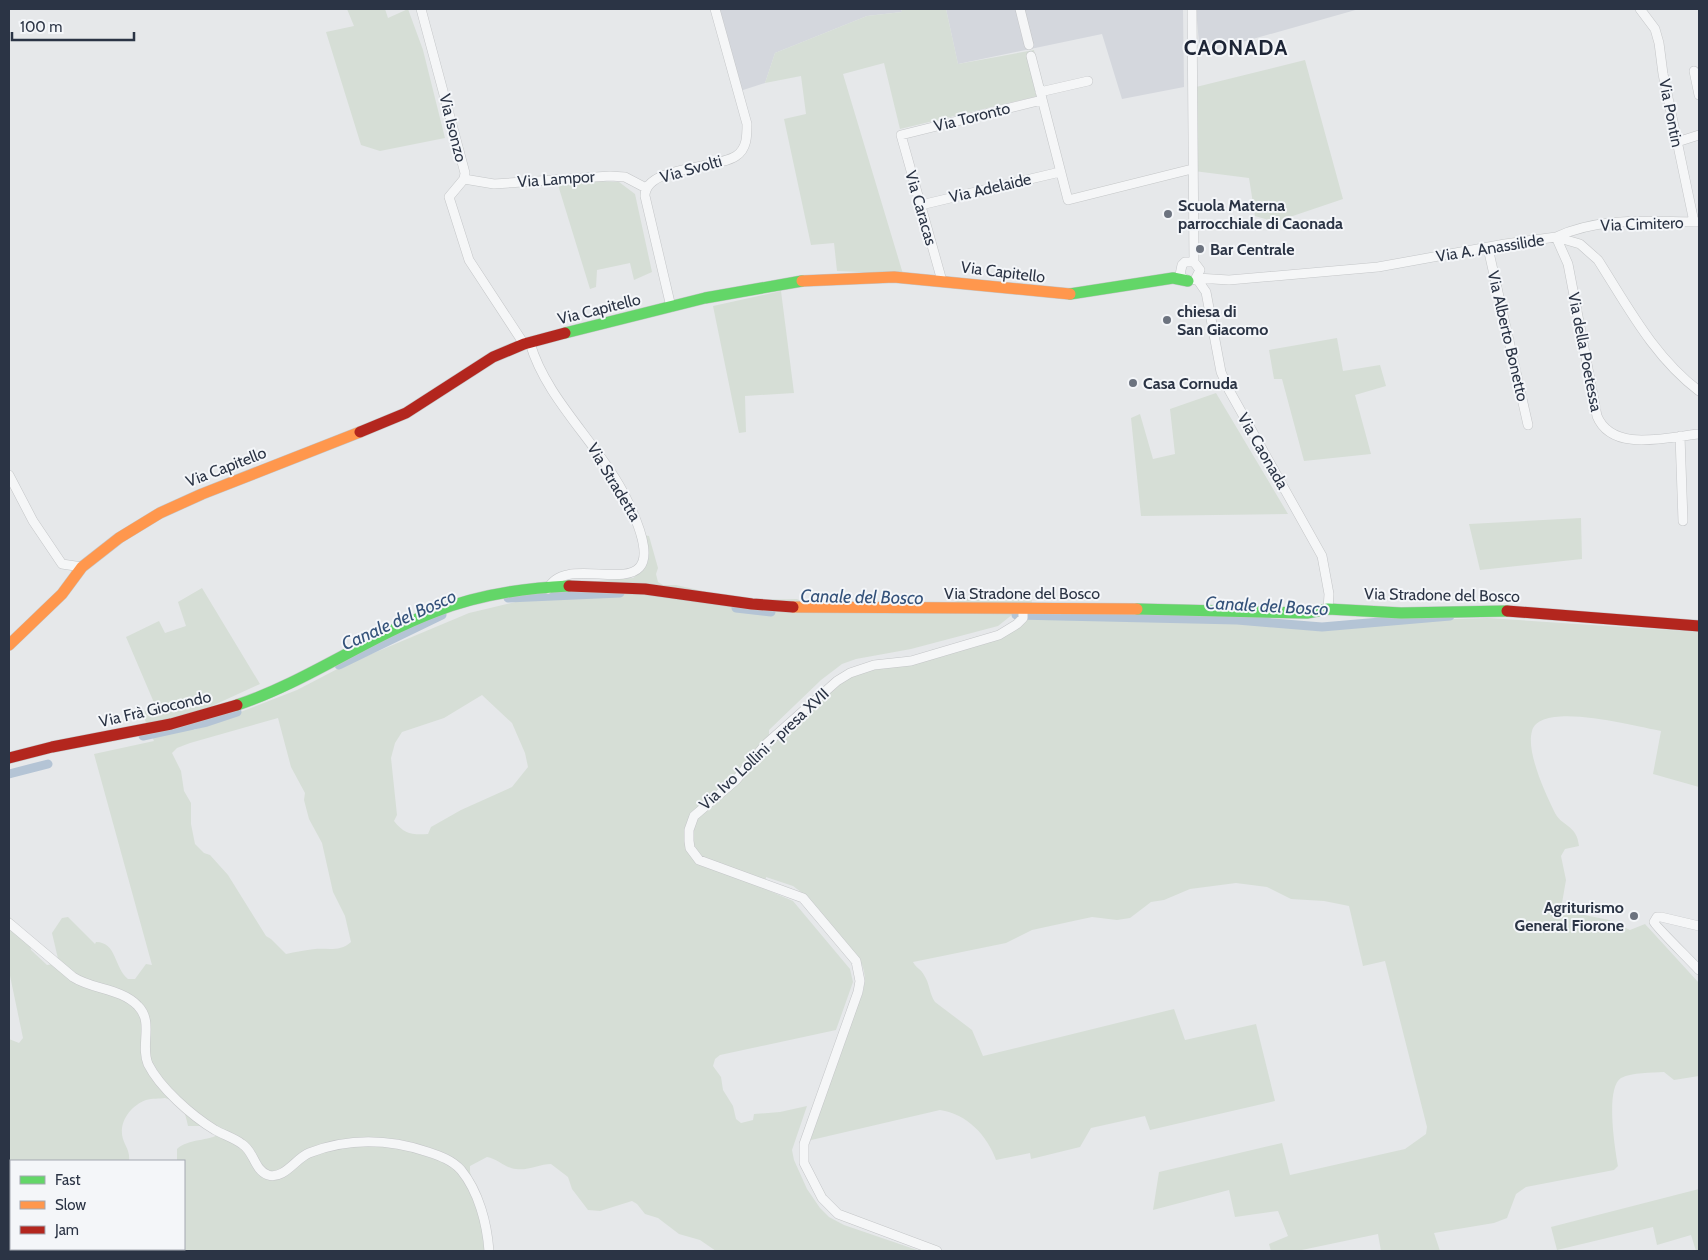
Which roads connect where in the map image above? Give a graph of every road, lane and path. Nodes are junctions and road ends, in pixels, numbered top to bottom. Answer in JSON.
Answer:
{"nodes":[{"id":1,"x":421,"y":9,"type":"edge"},
{"id":2,"x":715,"y":9,"type":"edge"},
{"id":3,"x":1020,"y":9,"type":"edge"},
{"id":4,"x":1192,"y":9,"type":"edge"},
{"id":5,"x":1640,"y":9,"type":"edge"},
{"id":6,"x":1029,"y":45,"type":"dead end"},
{"id":7,"x":1031,"y":56,"type":"dead end"},
{"id":8,"x":1694,"y":71,"type":"dead end"},
{"id":9,"x":1088,"y":81,"type":"dead end"},
{"id":10,"x":1699,"y":95,"type":"edge"},
{"id":11,"x":1041,"y":96,"type":"junction"},
{"id":12,"x":901,"y":135,"type":"joint"},
{"id":13,"x":1699,"y":135,"type":"edge"},
{"id":14,"x":1677,"y":142,"type":"junction"},
{"id":15,"x":1192,"y":169,"type":"junction"},
{"id":16,"x":1060,"y":172,"type":"junction"},
{"id":17,"x":464,"y":179,"type":"junction"},
{"id":18,"x":646,"y":188,"type":"junction"},
{"id":19,"x":921,"y":205,"type":"junction"},
{"id":20,"x":1696,"y":222,"type":"edge"},
{"id":21,"x":1556,"y":238,"type":"junction"},
{"id":22,"x":1488,"y":248,"type":"junction"},
{"id":23,"x":1186,"y":268,"type":"junction"},
{"id":24,"x":1209,"y":279,"type":"junction"},
{"id":25,"x":1194,"y":280,"type":"junction"},
{"id":26,"x":942,"y":281,"type":"junction"},
{"id":27,"x":671,"y":307,"type":"junction"},
{"id":28,"x":527,"y":344,"type":"junction"},
{"id":29,"x":1699,"y":391,"type":"edge"},
{"id":30,"x":1528,"y":425,"type":"dead end"},
{"id":31,"x":1699,"y":434,"type":"edge"},
{"id":32,"x":1680,"y":436,"type":"junction"},
{"id":33,"x":9,"y":475,"type":"edge"},
{"id":34,"x":1683,"y":521,"type":"dead end"},
{"id":35,"x":82,"y":567,"type":"junction"},
{"id":36,"x":548,"y":589,"type":"junction"},
{"id":37,"x":1328,"y":609,"type":"junction"},
{"id":38,"x":1023,"y":613,"type":"junction"},
{"id":39,"x":1699,"y":626,"type":"edge"},
{"id":40,"x":9,"y":645,"type":"edge"},
{"id":41,"x":357,"y":649,"type":"joint"},
{"id":42,"x":9,"y":758,"type":"edge"},
{"id":43,"x":9,"y":923,"type":"edge"},
{"id":44,"x":1699,"y":926,"type":"edge"},
{"id":45,"x":1699,"y":970,"type":"edge"},
{"id":46,"x":489,"y":1251,"type":"edge"},
{"id":47,"x":937,"y":1251,"type":"edge"}],
"edges":[{"from":1,"to":17,"type":"street","name":"Via Isonzo"},
{"from":2,"to":18,"type":"street","name":"Via Svolti"},
{"from":3,"to":6,"type":"street"},
{"from":4,"to":15,"type":"street"},
{"from":5,"to":14,"type":"street","name":"Via Pontin"},
{"from":7,"to":11,"type":"street"},
{"from":8,"to":10,"type":"street"},
{"from":9,"to":11,"type":"street","name":"Via Toronto"},
{"from":11,"to":12,"type":"street","name":"Via Toronto"},
{"from":11,"to":16,"type":"street"},
{"from":12,"to":19,"type":"street","name":"Via Caracas"},
{"from":13,"to":14,"type":"street"},
{"from":14,"to":20,"type":"street","name":"Via Pontin"},
{"from":15,"to":16,"type":"street"},
{"from":15,"to":23,"type":"street"},
{"from":16,"to":19,"type":"street","name":"Via Adelaide"},
{"from":17,"to":18,"type":"street","name":"Via Lampor"},
{"from":17,"to":28,"type":"street","name":"Via Isonzo"},
{"from":18,"to":27,"type":"street","name":"Via Svolti"},
{"from":19,"to":26,"type":"street","name":"Via Caracas"},
{"from":20,"to":21,"type":"street","name":"Via Cimitero"},
{"from":21,"to":22,"type":"street","name":"Via A. Anassilide"},
{"from":21,"to":29,"type":"street","name":"Via A. Anassilide"},
{"from":21,"to":32,"type":"street","name":"Via della Poetessa"},
{"from":22,"to":24,"type":"street","name":"Via A. Anassilide"},
{"from":22,"to":30,"type":"street","name":"Via Alberto Bonetto"},
{"from":23,"to":24,"type":"street"},
{"from":23,"to":25,"type":"street","name":"Via Capitello"},
{"from":23,"to":25,"type":"street"},
{"from":23,"to":26,"type":"street","name":"Via Capitello"},
{"from":24,"to":25,"type":"street","name":"Via A. Anassilide"},
{"from":25,"to":37,"type":"street","name":"Via Caonada"},
{"from":26,"to":27,"type":"street","name":"Via Capitello"},
{"from":27,"to":28,"type":"street","name":"Via Capitello"},
{"from":28,"to":35,"type":"street","name":"Via Capitello"},
{"from":28,"to":36,"type":"street","name":"Via Stradetta"},
{"from":31,"to":32,"type":"street","name":"Via della Poetessa"},
{"from":32,"to":34,"type":"street"},
{"from":33,"to":35,"type":"street"},
{"from":35,"to":40,"type":"street","name":"Via Capitello"},
{"from":36,"to":38,"type":"street","name":"Via Stradone del Bosco"},
{"from":36,"to":41,"type":"street","name":"Via Stradone del Bosco"},
{"from":37,"to":38,"type":"street","name":"Via Stradone del Bosco"},
{"from":37,"to":39,"type":"street","name":"Via Stradone del Bosco"},
{"from":38,"to":47,"type":"street","name":"Via Ivo Lollini - presa XVII"},
{"from":41,"to":42,"type":"street","name":"Via Frà Giocondo"},
{"from":43,"to":46,"type":"street"},
{"from":44,"to":45,"type":"street"}]}
